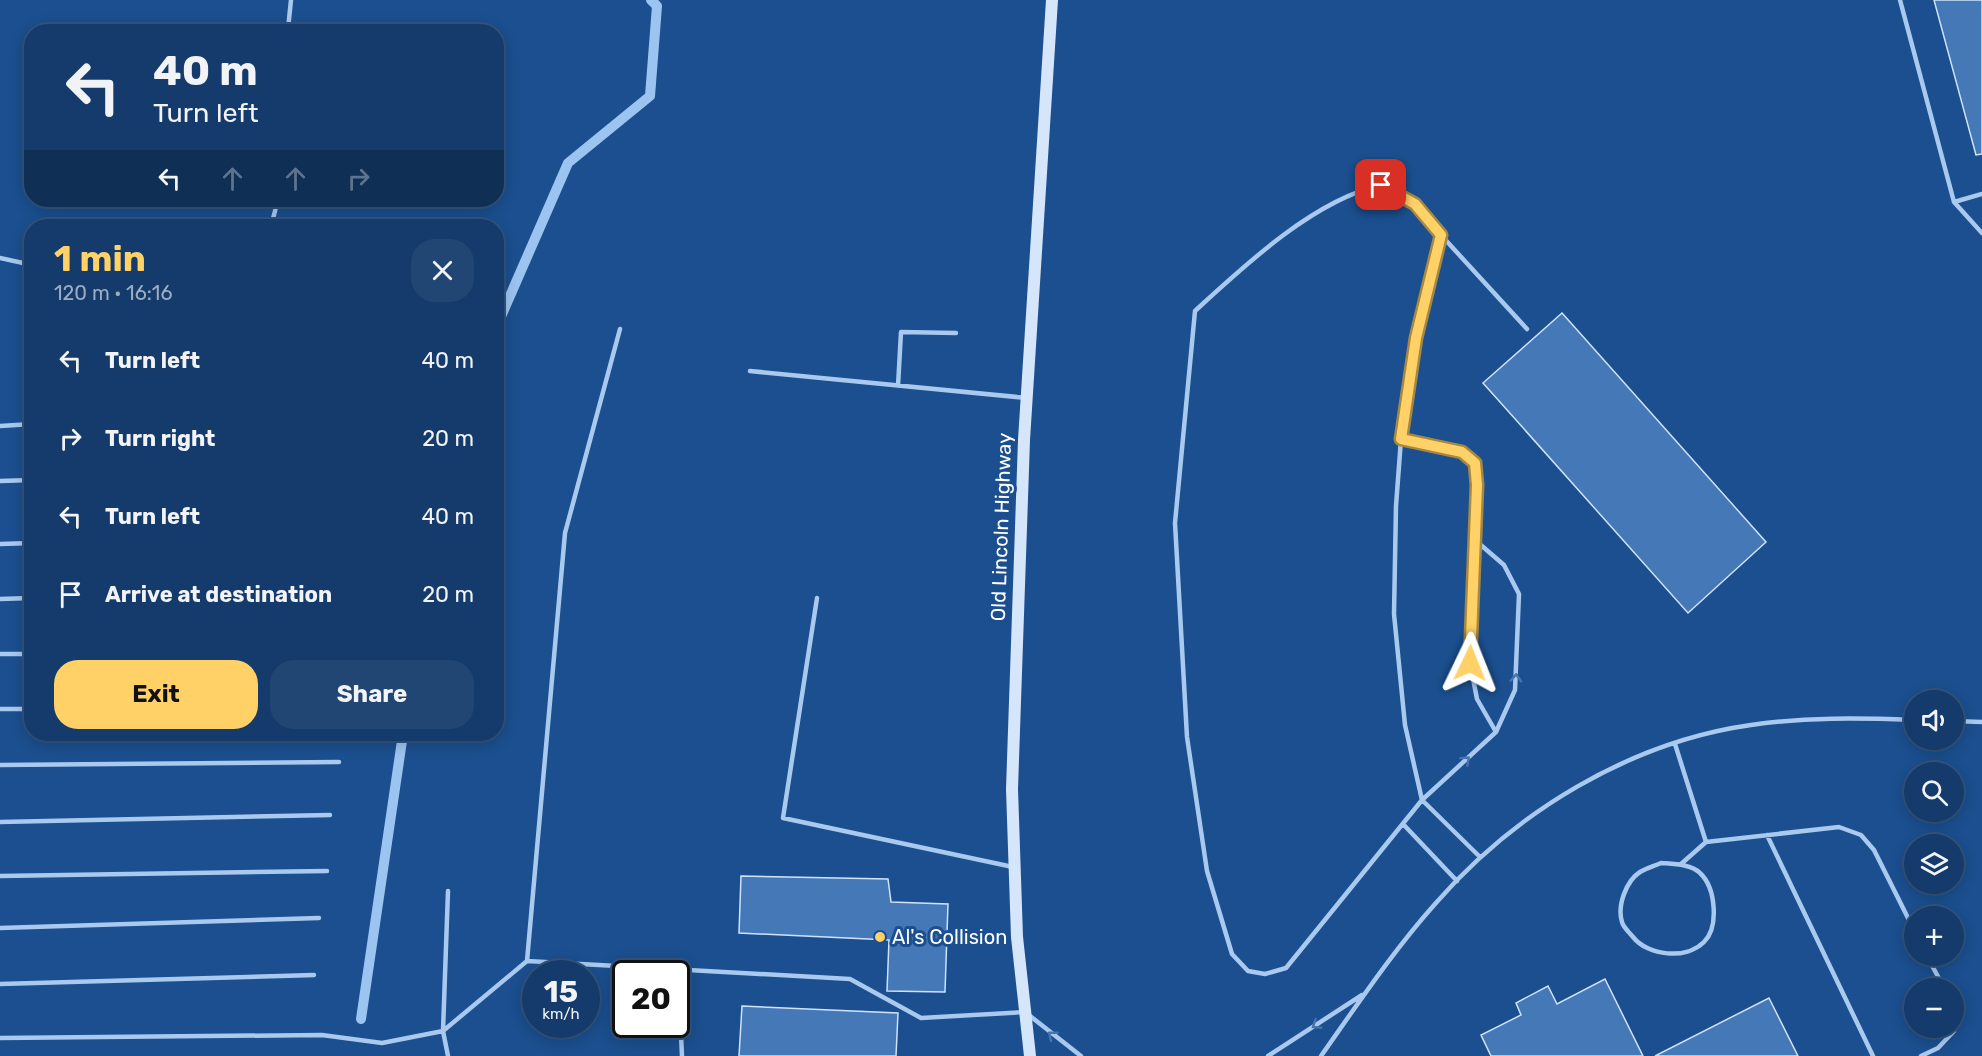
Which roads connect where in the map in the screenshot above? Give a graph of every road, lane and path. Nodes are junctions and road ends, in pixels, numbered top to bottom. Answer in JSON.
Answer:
{"nodes":[{"id":1,"x":291,"y":0,"type":"edge"},
{"id":2,"x":1052,"y":0,"type":"edge"},
{"id":3,"x":1900,"y":0,"type":"edge"},
{"id":4,"x":288,"y":24,"type":"edge"},
{"id":5,"x":1982,"y":194,"type":"edge"},
{"id":6,"x":1954,"y":201,"type":"junction"},
{"id":7,"x":1982,"y":233,"type":"edge"},
{"id":8,"x":1441,"y":235,"type":"junction"},
{"id":9,"x":0,"y":258,"type":"edge"},
{"id":10,"x":24,"y":263,"type":"edge"},
{"id":11,"x":620,"y":329,"type":"dead end"},
{"id":12,"x":1527,"y":329,"type":"dead end"},
{"id":13,"x":956,"y":333,"type":"dead end"},
{"id":14,"x":750,"y":371,"type":"dead end"},
{"id":15,"x":898,"y":386,"type":"junction"},
{"id":16,"x":1027,"y":398,"type":"junction"},
{"id":17,"x":24,"y":424,"type":"edge"},
{"id":18,"x":0,"y":426,"type":"edge"},
{"id":19,"x":1401,"y":439,"type":"junction"},
{"id":20,"x":24,"y":480,"type":"edge"},
{"id":21,"x":0,"y":482,"type":"edge"},
{"id":22,"x":1475,"y":540,"type":"junction"},
{"id":23,"x":24,"y":543,"type":"edge"},
{"id":24,"x":0,"y":544,"type":"edge"},
{"id":25,"x":24,"y":598,"type":"edge"},
{"id":26,"x":817,"y":598,"type":"dead end"},
{"id":27,"x":0,"y":599,"type":"edge"},
{"id":28,"x":0,"y":654,"type":"edge"},
{"id":29,"x":24,"y":654,"type":"edge"},
{"id":30,"x":0,"y":709,"type":"edge"},
{"id":31,"x":24,"y":709,"type":"edge"},
{"id":32,"x":1904,"y":720,"type":"edge"},
{"id":33,"x":1964,"y":721,"type":"edge"},
{"id":34,"x":1982,"y":722,"type":"edge"},
{"id":35,"x":1496,"y":732,"type":"junction"},
{"id":36,"x":1675,"y":744,"type":"junction"},
{"id":37,"x":339,"y":762,"type":"dead end"},
{"id":38,"x":0,"y":765,"type":"edge"},
{"id":39,"x":1422,"y":800,"type":"junction"},
{"id":40,"x":330,"y":816,"type":"dead end"},
{"id":41,"x":0,"y":822,"type":"edge"},
{"id":42,"x":1403,"y":824,"type":"junction"},
{"id":43,"x":1767,"y":835,"type":"junction"},
{"id":44,"x":1706,"y":842,"type":"junction"},
{"id":45,"x":1480,"y":857,"type":"junction"},
{"id":46,"x":1680,"y":864,"type":"junction"},
{"id":47,"x":1013,"y":867,"type":"junction"},
{"id":48,"x":327,"y":871,"type":"dead end"},
{"id":49,"x":0,"y":876,"type":"edge"},
{"id":50,"x":1457,"y":881,"type":"junction"},
{"id":51,"x":448,"y":891,"type":"dead end"},
{"id":52,"x":1904,"y":910,"type":"edge"},
{"id":53,"x":319,"y":918,"type":"dead end"},
{"id":54,"x":0,"y":928,"type":"edge"},
{"id":55,"x":527,"y":960,"type":"edge"},
{"id":56,"x":522,"y":965,"type":"edge"},
{"id":57,"x":690,"y":971,"type":"edge"},
{"id":58,"x":314,"y":975,"type":"dead end"},
{"id":59,"x":0,"y":984,"type":"edge"},
{"id":60,"x":1364,"y":994,"type":"junction"},
{"id":61,"x":1025,"y":1012,"type":"junction"},
{"id":62,"x":443,"y":1031,"type":"junction"},
{"id":63,"x":0,"y":1038,"type":"edge"},
{"id":64,"x":681,"y":1038,"type":"edge"},
{"id":65,"x":1947,"y":1038,"type":"edge"},
{"id":66,"x":448,"y":1056,"type":"edge"},
{"id":67,"x":682,"y":1056,"type":"edge"},
{"id":68,"x":1030,"y":1056,"type":"edge"},
{"id":69,"x":1081,"y":1056,"type":"edge"},
{"id":70,"x":1268,"y":1056,"type":"edge"},
{"id":71,"x":1320,"y":1056,"type":"edge"},
{"id":72,"x":1873,"y":1056,"type":"edge"},
{"id":73,"x":1921,"y":1056,"type":"edge"}],
"edges":[{"from":1,"to":4,"type":"lane"},
{"from":2,"to":16,"type":"main road","name":"Old Lincoln Highway"},
{"from":3,"to":6,"type":"lane"},
{"from":5,"to":6,"type":"lane"},
{"from":6,"to":7,"type":"lane"},
{"from":8,"to":12,"type":"lane"},
{"from":8,"to":19,"type":"lane"},
{"from":8,"to":42,"type":"lane"},
{"from":9,"to":10,"type":"lane"},
{"from":11,"to":55,"type":"lane"},
{"from":13,"to":15,"type":"lane"},
{"from":14,"to":15,"type":"lane"},
{"from":15,"to":16,"type":"lane"},
{"from":16,"to":47,"type":"main road","name":"Old Lincoln Highway"},
{"from":17,"to":18,"type":"lane"},
{"from":19,"to":22,"type":"lane"},
{"from":19,"to":39,"type":"lane"},
{"from":20,"to":21,"type":"lane"},
{"from":22,"to":35,"type":"lane"},
{"from":35,"to":22,"type":"lane","one_way":true},
{"from":23,"to":24,"type":"lane"},
{"from":25,"to":27,"type":"lane"},
{"from":26,"to":47,"type":"lane"},
{"from":28,"to":29,"type":"lane"},
{"from":30,"to":31,"type":"lane"},
{"from":32,"to":36,"type":"lane"},
{"from":33,"to":34,"type":"lane"},
{"from":39,"to":35,"type":"lane","one_way":true},
{"from":36,"to":44,"type":"lane"},
{"from":36,"to":45,"type":"lane"},
{"from":37,"to":38,"type":"lane"},
{"from":39,"to":42,"type":"lane"},
{"from":39,"to":45,"type":"lane"},
{"from":40,"to":41,"type":"lane"},
{"from":42,"to":50,"type":"lane"},
{"from":43,"to":44,"type":"lane"},
{"from":43,"to":52,"type":"lane"},
{"from":43,"to":72,"type":"lane"},
{"from":44,"to":46,"type":"lane"},
{"from":45,"to":50,"type":"lane"},
{"from":46,"to":46,"type":"lane"},
{"from":47,"to":61,"type":"main road","name":"Old Lincoln Highway"},
{"from":48,"to":49,"type":"lane"},
{"from":50,"to":60,"type":"lane"},
{"from":51,"to":62,"type":"lane"},
{"from":53,"to":54,"type":"lane"},
{"from":56,"to":62,"type":"lane"},
{"from":57,"to":61,"type":"lane"},
{"from":58,"to":59,"type":"lane"},
{"from":60,"to":70,"type":"lane","one_way":true},
{"from":60,"to":71,"type":"lane"},
{"from":61,"to":68,"type":"main road","name":"Old Lincoln Highway"},
{"from":69,"to":61,"type":"lane","one_way":true},
{"from":62,"to":63,"type":"lane"},
{"from":62,"to":66,"type":"lane"},
{"from":64,"to":67,"type":"lane"},
{"from":65,"to":73,"type":"lane"}]}
